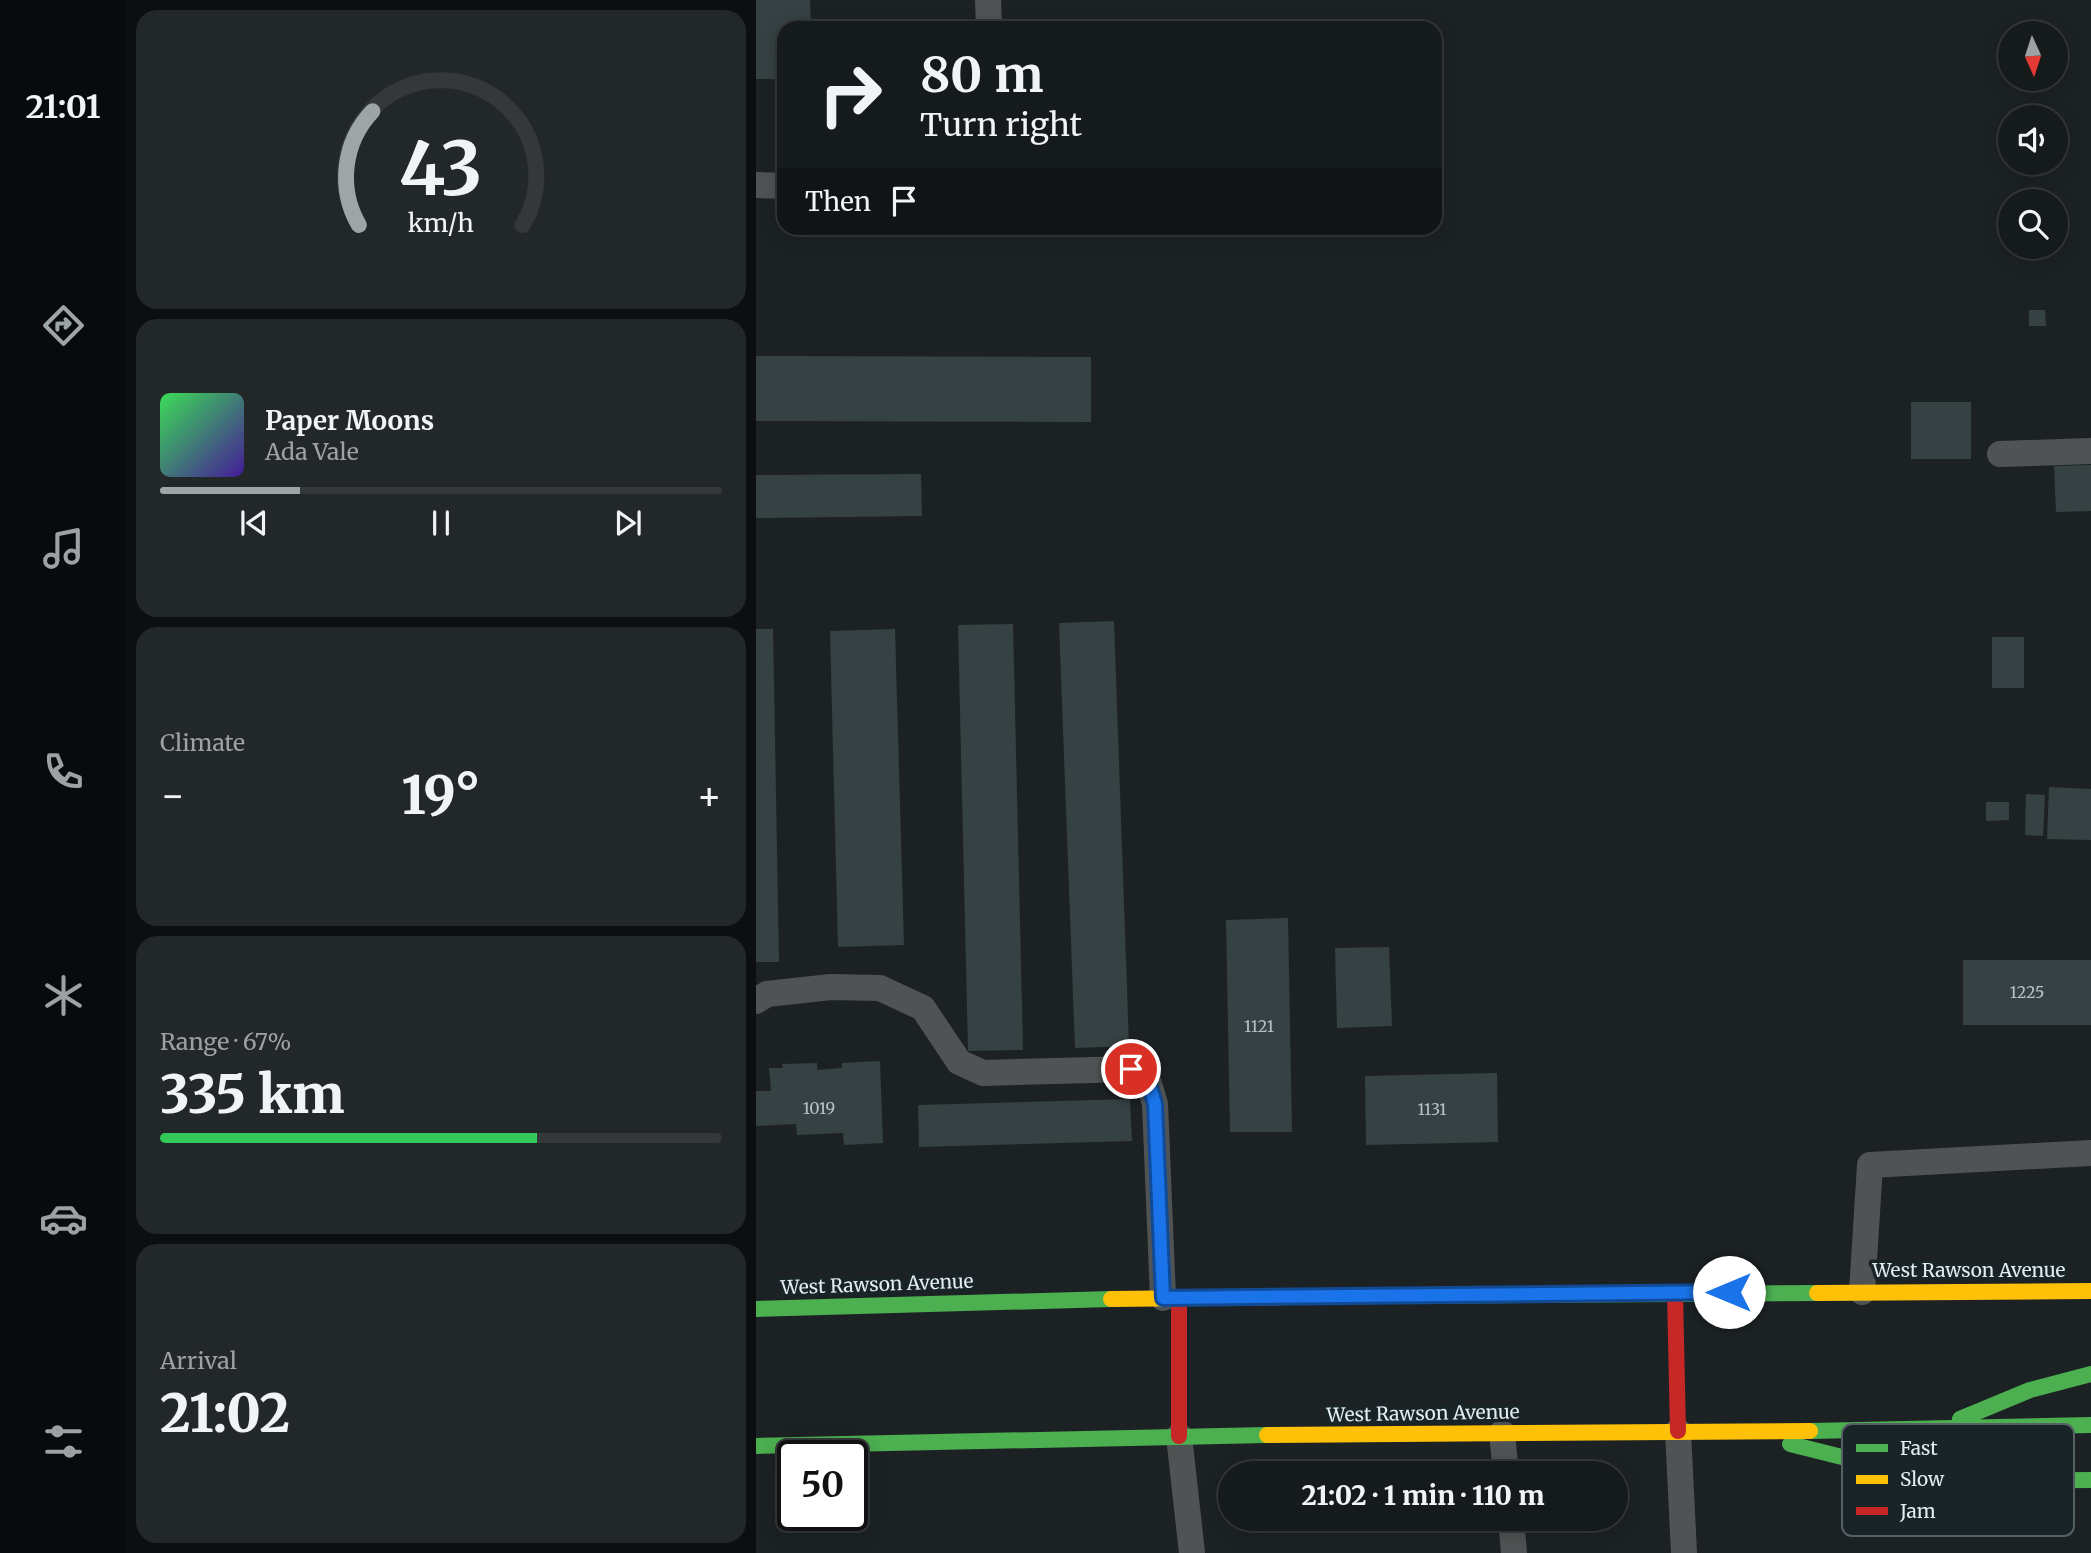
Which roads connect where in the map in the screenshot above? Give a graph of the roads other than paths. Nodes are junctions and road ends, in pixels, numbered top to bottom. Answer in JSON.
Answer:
{"nodes":[{"id":1,"x":988,"y":0,"type":"edge"},
{"id":2,"x":989,"y":21,"type":"edge"},
{"id":3,"x":756,"y":186,"type":"edge"},
{"id":4,"x":777,"y":186,"type":"edge"},
{"id":5,"x":2091,"y":451,"type":"edge"},
{"id":6,"x":2000,"y":454,"type":"dead end"},
{"id":7,"x":756,"y":1001,"type":"edge"},
{"id":8,"x":2091,"y":1153,"type":"edge"},
{"id":9,"x":2091,"y":1291,"type":"edge"},
{"id":10,"x":1862,"y":1292,"type":"junction"},
{"id":11,"x":1675,"y":1293,"type":"junction"},
{"id":12,"x":1171,"y":1298,"type":"junction"},
{"id":13,"x":756,"y":1309,"type":"edge"},
{"id":14,"x":2091,"y":1374,"type":"edge"},
{"id":15,"x":1948,"y":1424,"type":"edge"},
{"id":16,"x":1842,"y":1430,"type":"edge"},
{"id":17,"x":1678,"y":1431,"type":"junction"},
{"id":18,"x":1740,"y":1432,"type":"junction"},
{"id":19,"x":1502,"y":1433,"type":"junction"},
{"id":20,"x":1180,"y":1436,"type":"junction"},
{"id":21,"x":756,"y":1446,"type":"edge"},
{"id":22,"x":1842,"y":1457,"type":"edge"},
{"id":23,"x":1505,"y":1461,"type":"edge"},
{"id":24,"x":1512,"y":1531,"type":"edge"},
{"id":25,"x":1513,"y":1552,"type":"edge"},
{"id":26,"x":1192,"y":1553,"type":"edge"},
{"id":27,"x":1684,"y":1553,"type":"edge"}],
"edges":[{"from":1,"to":2,"type":"lane"},
{"from":3,"to":4,"type":"lane"},
{"from":5,"to":6,"type":"lane"},
{"from":7,"to":12,"type":"lane"},
{"from":8,"to":10,"type":"lane"},
{"from":9,"to":10,"type":"main road","name":"West Rawson Avenue"},
{"from":10,"to":11,"type":"main road","name":"West Rawson Avenue"},
{"from":11,"to":12,"type":"main road","name":"West Rawson Avenue"},
{"from":11,"to":17,"type":"main road"},
{"from":12,"to":13,"type":"main road","name":"West Rawson Avenue"},
{"from":12,"to":20,"type":"main road"},
{"from":14,"to":15,"type":"main road"},
{"from":16,"to":18,"type":"main road","name":"West Rawson Avenue"},
{"from":17,"to":18,"type":"main road","name":"West Rawson Avenue"},
{"from":17,"to":19,"type":"main road","name":"West Rawson Avenue"},
{"from":17,"to":27,"type":"lane"},
{"from":18,"to":22,"type":"main road"},
{"from":19,"to":20,"type":"main road","name":"West Rawson Avenue"},
{"from":19,"to":23,"type":"lane"},
{"from":20,"to":21,"type":"main road","name":"West Rawson Avenue"},
{"from":20,"to":26,"type":"lane"},
{"from":24,"to":25,"type":"lane"}]}
